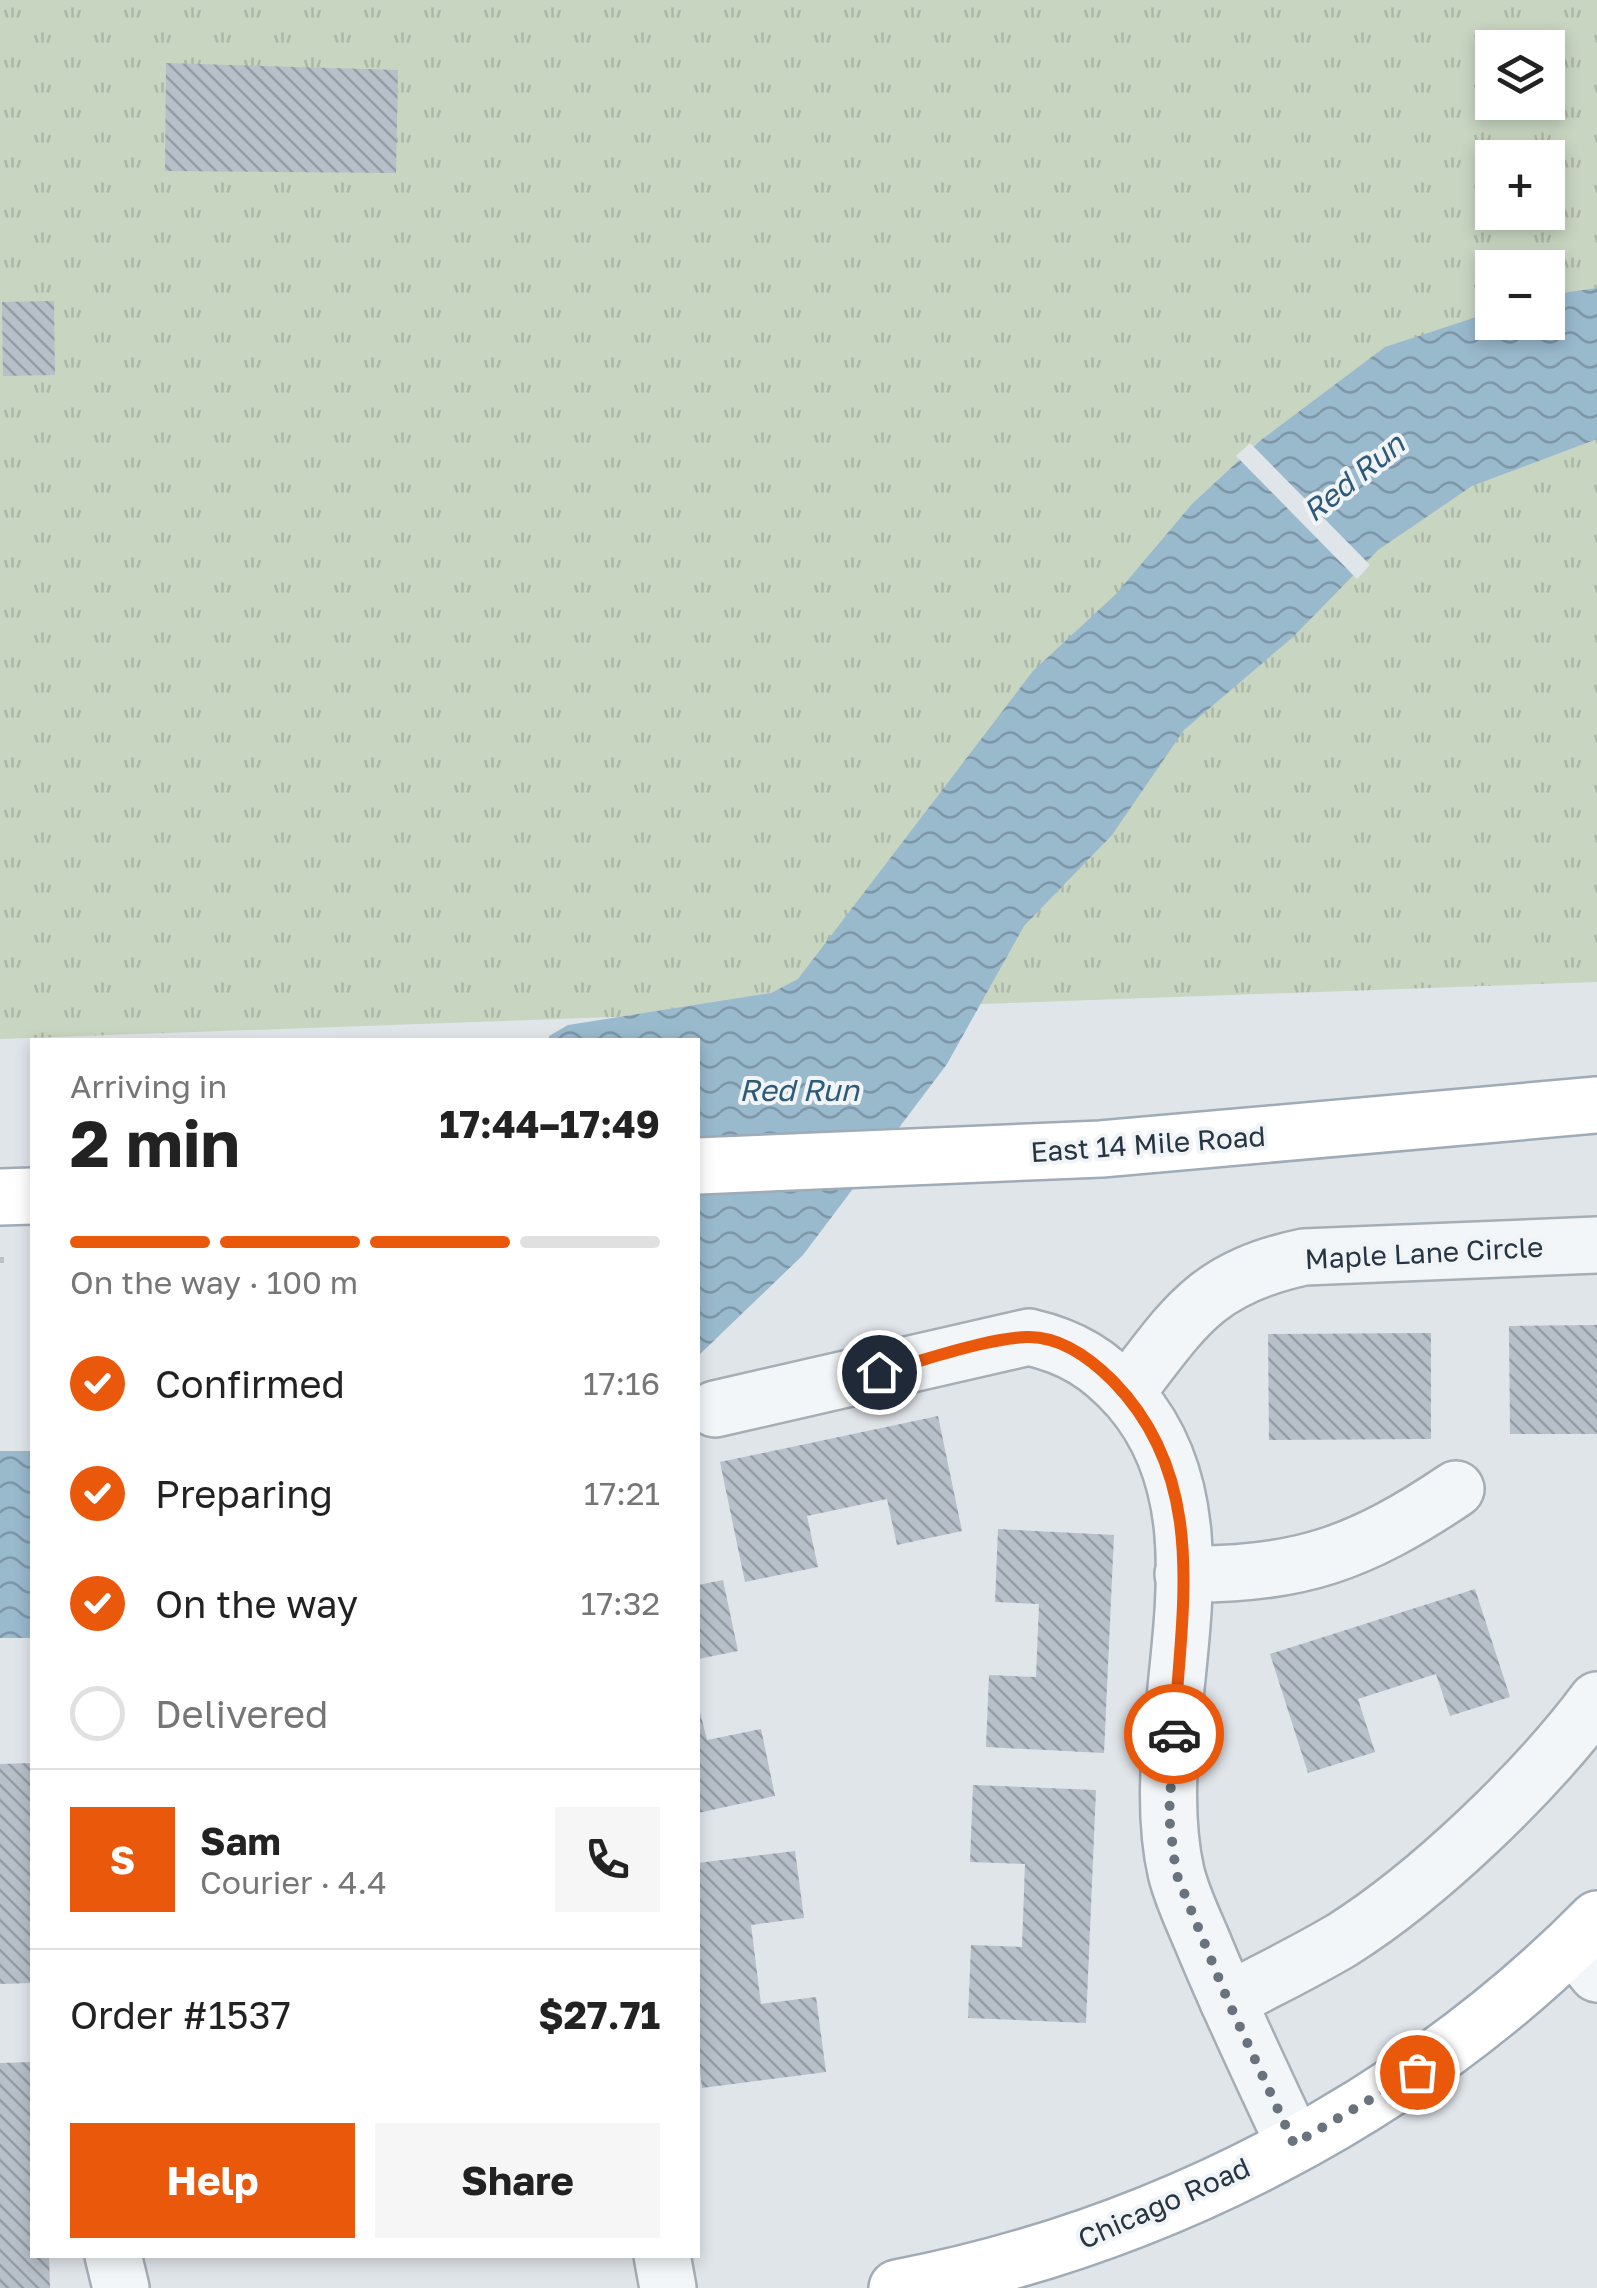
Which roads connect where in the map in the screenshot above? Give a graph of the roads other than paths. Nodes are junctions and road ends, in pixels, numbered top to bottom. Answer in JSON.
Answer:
{"nodes":[{"id":1,"x":1597,"y":1105,"type":"edge"},
{"id":2,"x":700,"y":1166,"type":"edge"},
{"id":3,"x":30,"y":1196,"type":"edge"},
{"id":4,"x":0,"y":1197,"type":"edge"},
{"id":5,"x":1597,"y":1246,"type":"edge"},
{"id":6,"x":1126,"y":1394,"type":"junction"},
{"id":7,"x":716,"y":1409,"type":"dead end"},
{"id":8,"x":1456,"y":1489,"type":"dead end"},
{"id":9,"x":1183,"y":1574,"type":"junction"},
{"id":10,"x":1597,"y":1700,"type":"edge"},
{"id":11,"x":1589,"y":1946,"type":"edge"},
{"id":12,"x":1228,"y":2001,"type":"junction"},
{"id":13,"x":1294,"y":2144,"type":"junction"},
{"id":14,"x":114,"y":2258,"type":"edge"},
{"id":15,"x":663,"y":2258,"type":"edge"},
{"id":16,"x":122,"y":2288,"type":"edge"},
{"id":17,"x":668,"y":2288,"type":"edge"},
{"id":18,"x":897,"y":2288,"type":"edge"}],
"edges":[{"from":1,"to":2,"type":"main road","name":"East 14 Mile Road"},
{"from":3,"to":4,"type":"main road"},
{"from":5,"to":6,"type":"street","name":"Maple Lane Circle"},
{"from":6,"to":7,"type":"street"},
{"from":6,"to":9,"type":"street"},
{"from":8,"to":9,"type":"street"},
{"from":9,"to":12,"type":"street"},
{"from":10,"to":12,"type":"street"},
{"from":11,"to":13,"type":"main road","name":"Chicago Road"},
{"from":12,"to":13,"type":"street"},
{"from":13,"to":18,"type":"main road","name":"Chicago Road"},
{"from":14,"to":16,"type":"street"},
{"from":15,"to":17,"type":"street"}]}
